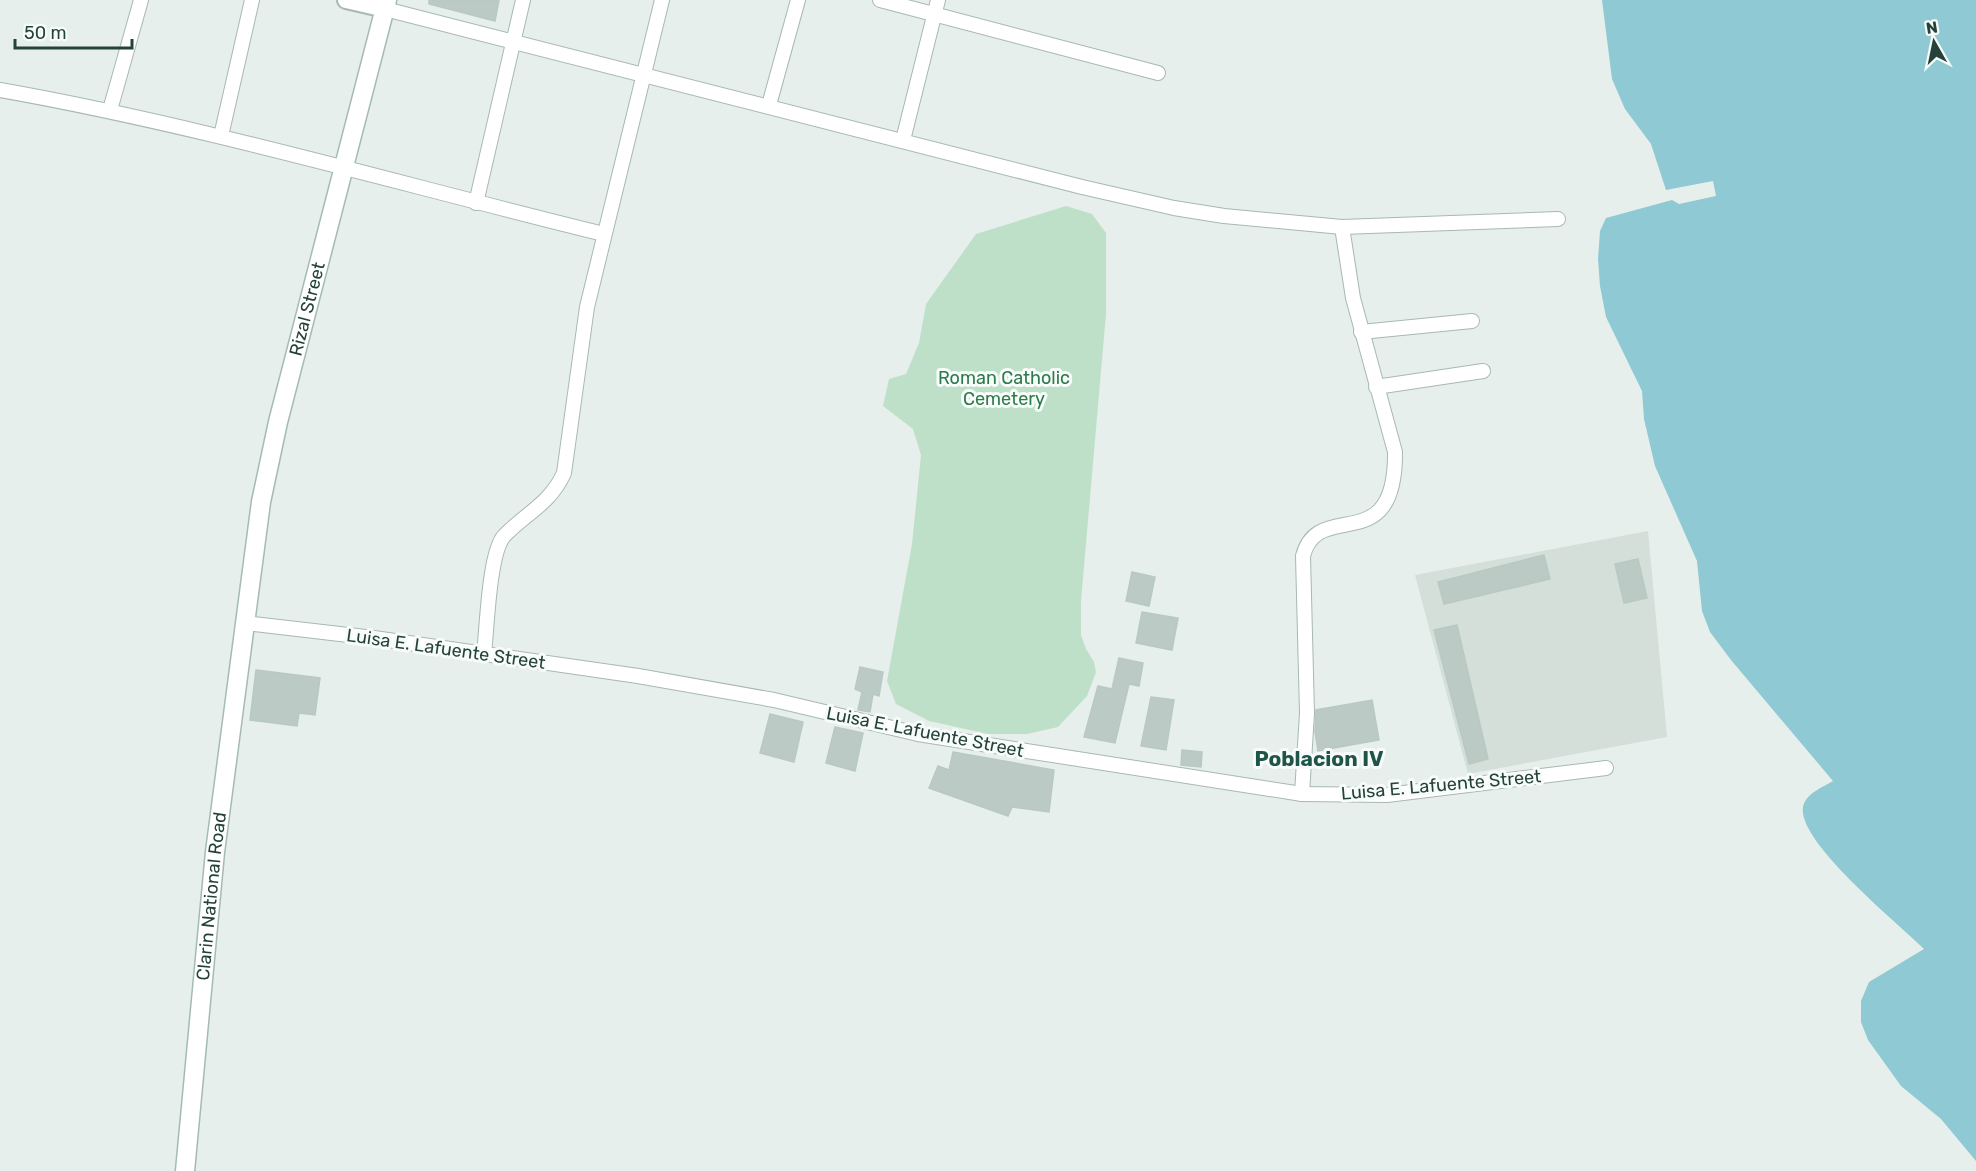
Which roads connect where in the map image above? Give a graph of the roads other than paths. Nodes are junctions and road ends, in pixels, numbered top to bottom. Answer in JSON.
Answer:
{"nodes":[{"id":1,"x":141,"y":0,"type":"edge"},
{"id":2,"x":252,"y":0,"type":"edge"},
{"id":3,"x":346,"y":0,"type":"edge"},
{"id":4,"x":523,"y":0,"type":"edge"},
{"id":5,"x":662,"y":0,"type":"edge"},
{"id":6,"x":798,"y":0,"type":"edge"},
{"id":7,"x":880,"y":0,"type":"edge"},
{"id":8,"x":386,"y":5,"type":"edge"},
{"id":9,"x":937,"y":7,"type":"edge"},
{"id":10,"x":513,"y":40,"type":"junction"},
{"id":11,"x":1158,"y":73,"type":"dead end"},
{"id":12,"x":643,"y":75,"type":"junction"},
{"id":13,"x":0,"y":90,"type":"edge"},
{"id":14,"x":769,"y":105,"type":"junction"},
{"id":15,"x":110,"y":110,"type":"junction"},
{"id":16,"x":222,"y":136,"type":"junction"},
{"id":17,"x":903,"y":140,"type":"junction"},
{"id":18,"x":343,"y":169,"type":"junction"},
{"id":19,"x":476,"y":203,"type":"junction"},
{"id":20,"x":1558,"y":219,"type":"dead end"},
{"id":21,"x":1342,"y":227,"type":"junction"},
{"id":22,"x":604,"y":234,"type":"junction"},
{"id":23,"x":1472,"y":321,"type":"dead end"},
{"id":24,"x":1361,"y":332,"type":"junction"},
{"id":25,"x":1483,"y":371,"type":"dead end"},
{"id":26,"x":1376,"y":387,"type":"junction"},
{"id":27,"x":246,"y":623,"type":"junction"},
{"id":28,"x":484,"y":654,"type":"junction"},
{"id":29,"x":1606,"y":768,"type":"dead end"},
{"id":30,"x":1302,"y":794,"type":"junction"},
{"id":31,"x":185,"y":1171,"type":"edge"}],
"edges":[{"from":1,"to":15,"type":"street"},
{"from":2,"to":16,"type":"street"},
{"from":3,"to":8,"type":"street"},
{"from":4,"to":10,"type":"street"},
{"from":5,"to":12,"type":"street"},
{"from":6,"to":14,"type":"street"},
{"from":7,"to":9,"type":"street"},
{"from":8,"to":10,"type":"street"},
{"from":8,"to":18,"type":"main road","name":"Rizal Street"},
{"from":9,"to":11,"type":"street"},
{"from":9,"to":17,"type":"street"},
{"from":10,"to":12,"type":"street"},
{"from":10,"to":19,"type":"street"},
{"from":12,"to":14,"type":"street"},
{"from":12,"to":22,"type":"street"},
{"from":13,"to":15,"type":"street"},
{"from":14,"to":17,"type":"street"},
{"from":15,"to":16,"type":"street"},
{"from":16,"to":18,"type":"street"},
{"from":17,"to":21,"type":"street"},
{"from":18,"to":19,"type":"street"},
{"from":18,"to":27,"type":"main road","name":"Rizal Street"},
{"from":19,"to":22,"type":"street"},
{"from":20,"to":21,"type":"street"},
{"from":21,"to":24,"type":"street"},
{"from":22,"to":28,"type":"street"},
{"from":23,"to":24,"type":"street"},
{"from":24,"to":26,"type":"street"},
{"from":25,"to":26,"type":"street"},
{"from":26,"to":30,"type":"street"},
{"from":27,"to":28,"type":"street","name":"Luisa E. Lafuente Street"},
{"from":27,"to":31,"type":"main road","name":"Clarin National Road"},
{"from":28,"to":30,"type":"street","name":"Luisa E. Lafuente Street"},
{"from":29,"to":30,"type":"street","name":"Luisa E. Lafuente Street"}]}
